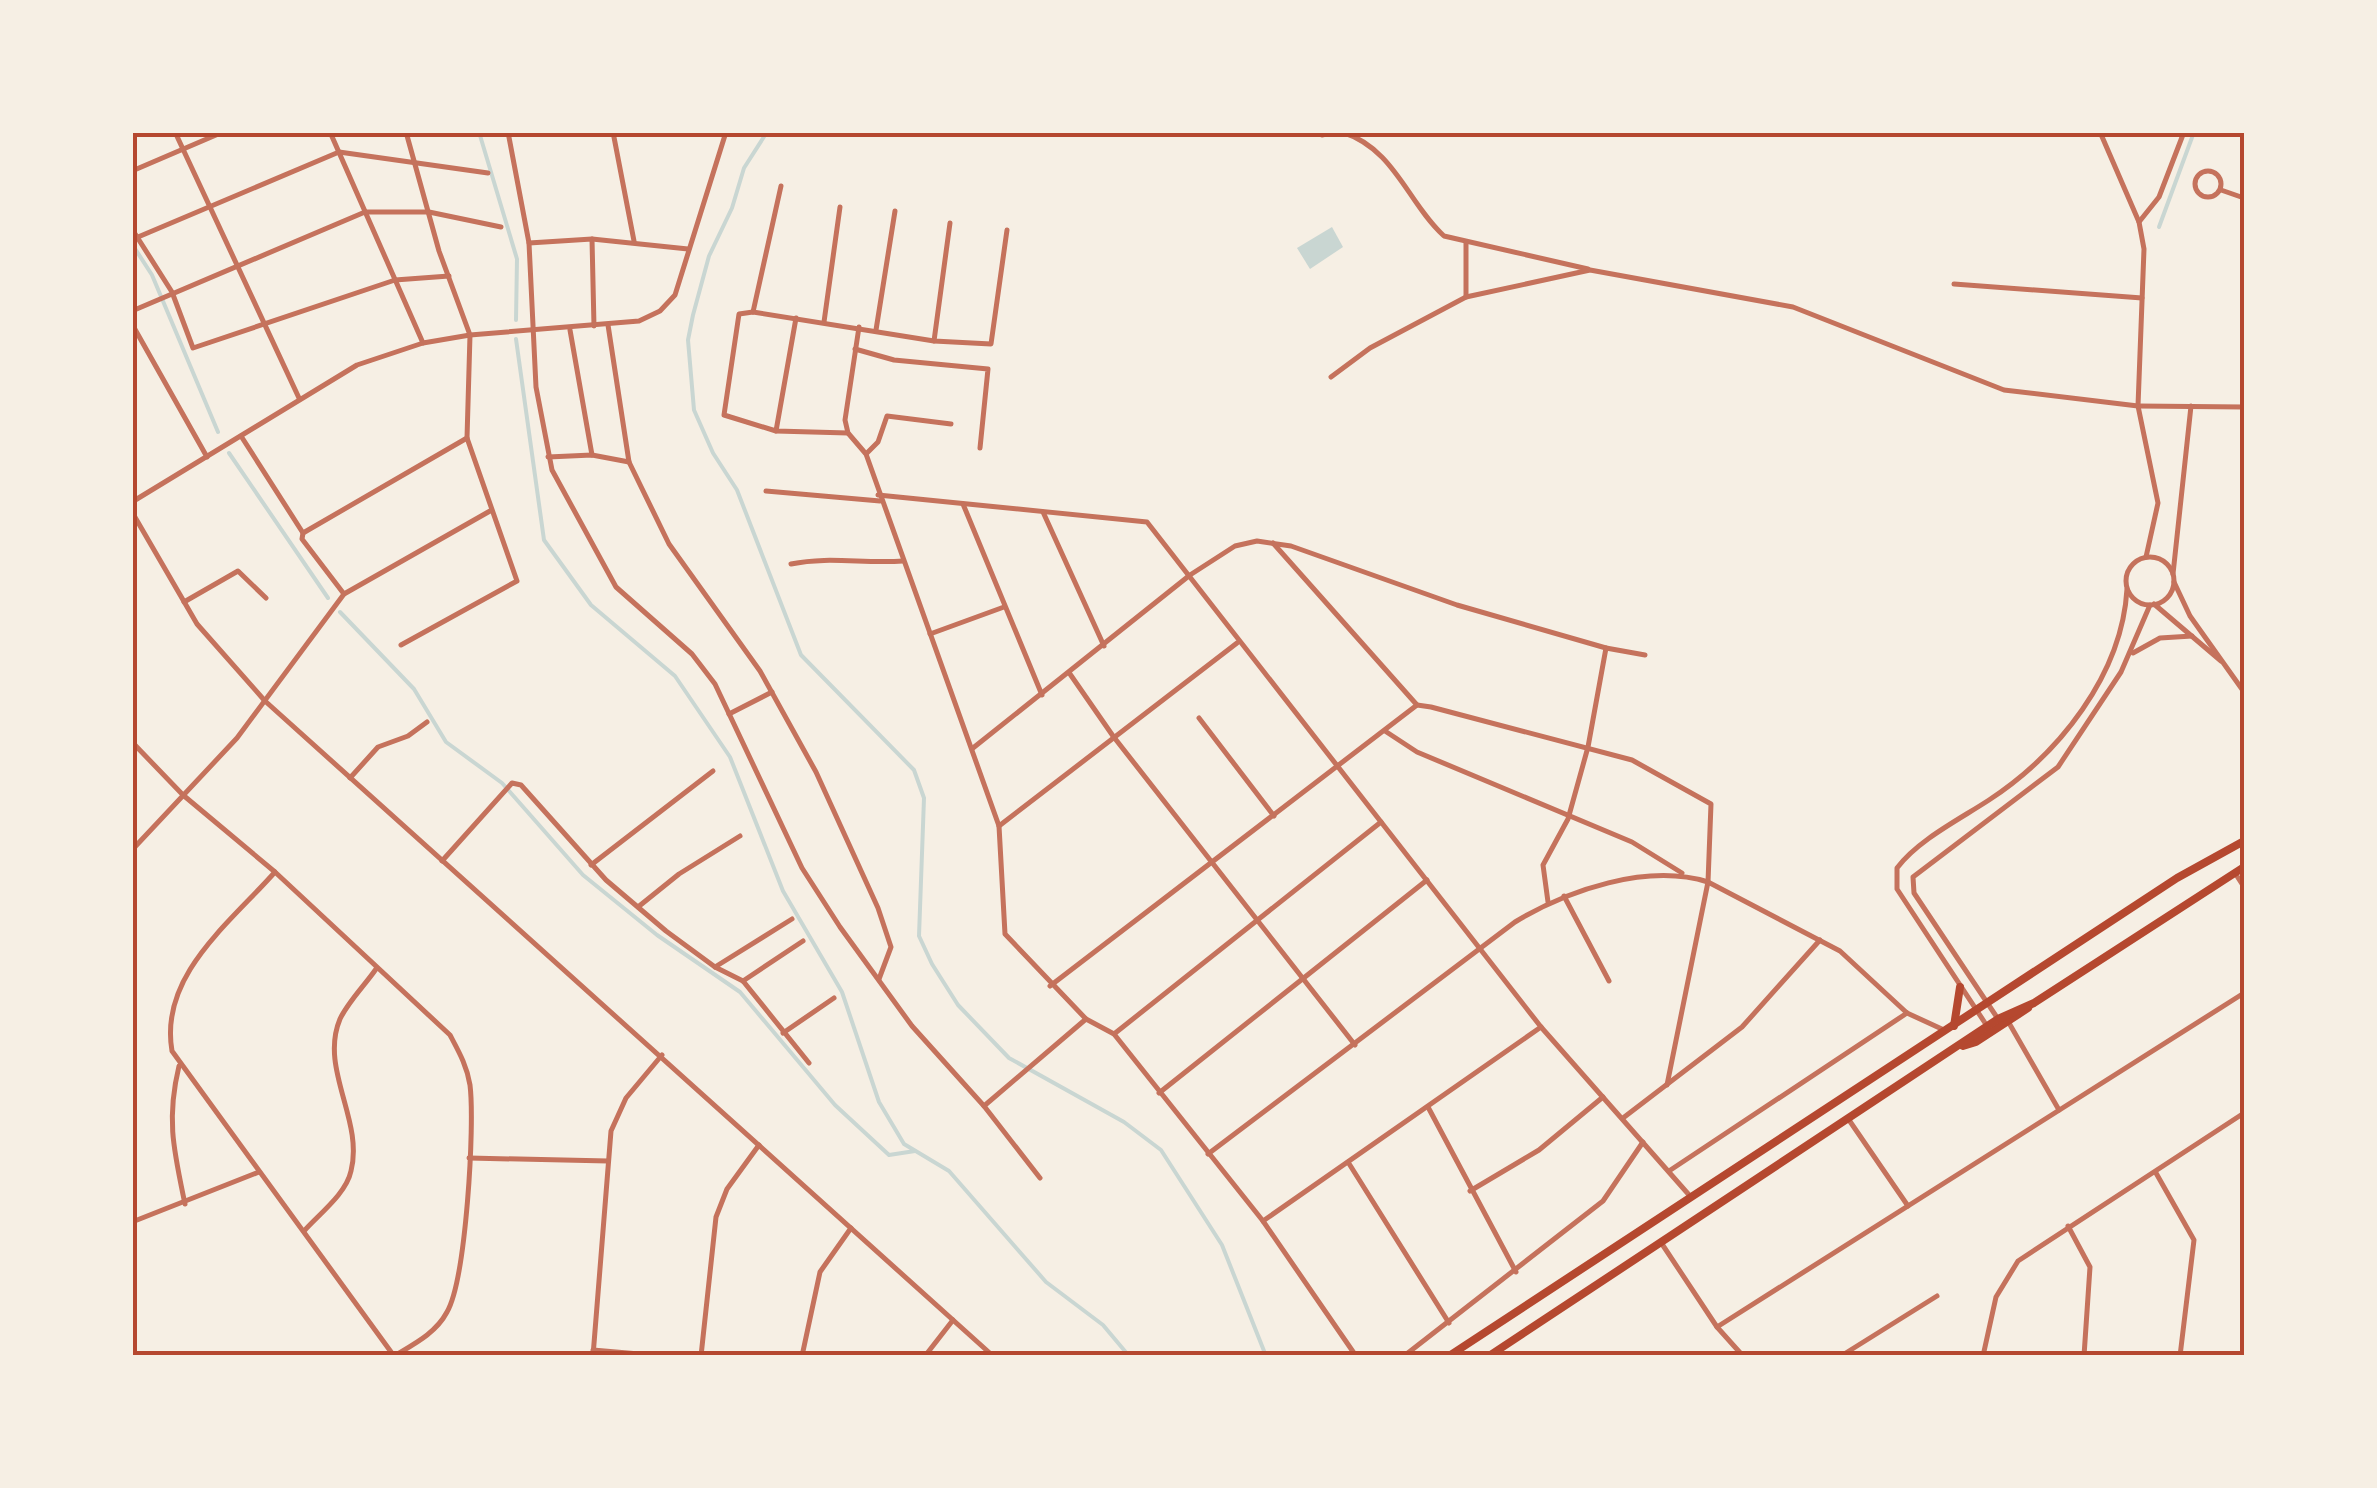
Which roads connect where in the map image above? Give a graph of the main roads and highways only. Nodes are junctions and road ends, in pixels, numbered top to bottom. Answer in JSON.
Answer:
{"nodes":[{"id":1,"x":2244,"y":840,"type":"edge"},
{"id":2,"x":2244,"y":867,"type":"edge"},
{"id":3,"x":1960,"y":986,"type":"road end"},
{"id":4,"x":2034,"y":1003,"type":"junction"},
{"id":5,"x":1950,"y":1029,"type":"junction"},
{"id":6,"x":1963,"y":1046,"type":"junction"},
{"id":7,"x":1449,"y":1356,"type":"edge"},
{"id":8,"x":1489,"y":1356,"type":"edge"}],
"edges":[{"from":1,"to":5,"type":"main road"},
{"from":2,"to":4,"type":"main road"},
{"from":3,"to":5,"type":"main road"},
{"from":4,"to":6,"type":"main road"},
{"from":4,"to":6,"type":"main road"},
{"from":5,"to":7,"type":"main road"},
{"from":6,"to":8,"type":"main road"}]}
